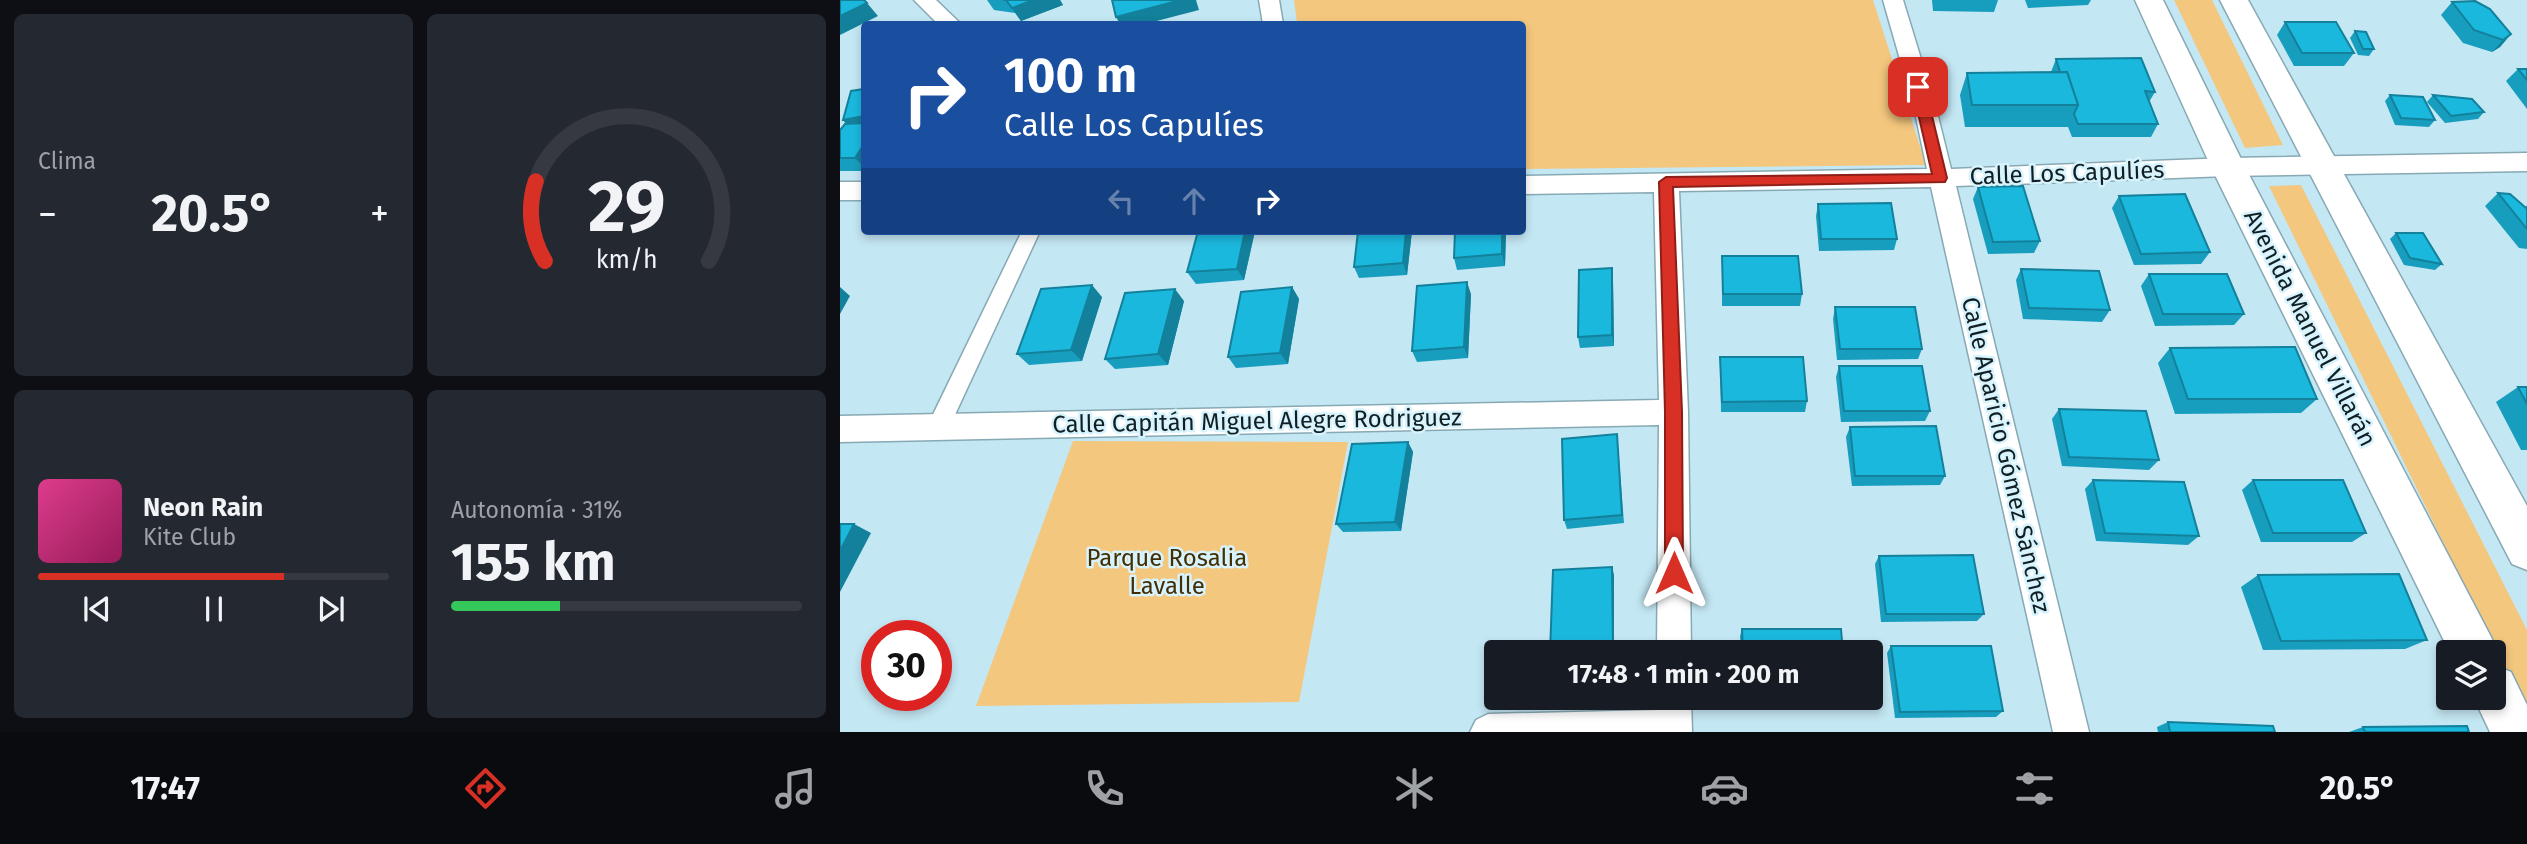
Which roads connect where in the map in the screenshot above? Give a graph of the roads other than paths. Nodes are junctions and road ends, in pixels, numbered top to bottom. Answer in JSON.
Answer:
{"nodes":[{"id":1,"x":924,"y":0,"type":"edge"},
{"id":2,"x":1269,"y":0,"type":"edge"},
{"id":3,"x":1893,"y":0,"type":"edge"},
{"id":4,"x":2149,"y":0,"type":"edge"},
{"id":5,"x":2234,"y":0,"type":"edge"},
{"id":6,"x":947,"y":21,"type":"edge"},
{"id":7,"x":1272,"y":21,"type":"edge"},
{"id":8,"x":2527,"y":162,"type":"edge"},
{"id":9,"x":2319,"y":165,"type":"junction"},
{"id":10,"x":2228,"y":167,"type":"junction"},
{"id":11,"x":1940,"y":178,"type":"junction"},
{"id":12,"x":1666,"y":182,"type":"junction"},
{"id":13,"x":1526,"y":185,"type":"edge"},
{"id":14,"x":840,"y":191,"type":"edge"},
{"id":15,"x":861,"y":191,"type":"edge"},
{"id":16,"x":1029,"y":235,"type":"edge"},
{"id":17,"x":1674,"y":412,"type":"junction"},
{"id":18,"x":938,"y":427,"type":"junction"},
{"id":19,"x":840,"y":429,"type":"edge"},
{"id":20,"x":2527,"y":549,"type":"edge"},
{"id":21,"x":1674,"y":640,"type":"edge"},
{"id":22,"x":2468,"y":640,"type":"edge"},
{"id":23,"x":2504,"y":710,"type":"edge"},
{"id":24,"x":1674,"y":719,"type":"edge"},
{"id":25,"x":1488,"y":732,"type":"edge"},
{"id":26,"x":2071,"y":732,"type":"edge"},
{"id":27,"x":2515,"y":732,"type":"edge"}],
"edges":[{"from":1,"to":6,"type":"street"},
{"from":2,"to":7,"type":"street"},
{"from":3,"to":11,"type":"street","name":"Calle Aparicio Gómez Sánchez"},
{"from":4,"to":10,"type":"main road","name":"Avenida Manuel Villarán"},
{"from":5,"to":9,"type":"main road"},
{"from":8,"to":9,"type":"street","name":"Calle Los Capulíes"},
{"from":9,"to":10,"type":"street","name":"Calle Los Capulíes"},
{"from":9,"to":20,"type":"main road"},
{"from":10,"to":11,"type":"street","name":"Calle Los Capulíes"},
{"from":10,"to":22,"type":"main road","name":"Avenida Manuel Villarán"},
{"from":11,"to":12,"type":"street","name":"Calle Los Capulíes"},
{"from":11,"to":26,"type":"street","name":"Calle Aparicio Gómez Sánchez"},
{"from":12,"to":13,"type":"street","name":"Calle Los Capulíes"},
{"from":12,"to":17,"type":"street"},
{"from":14,"to":15,"type":"street"},
{"from":16,"to":18,"type":"street"},
{"from":17,"to":18,"type":"street","name":"Calle Capitán Miguel Alegre Rodriguez"},
{"from":17,"to":21,"type":"street"},
{"from":18,"to":19,"type":"street","name":"Calle Capitán Miguel Alegre Rodriguez"},
{"from":23,"to":27,"type":"main road"},
{"from":24,"to":25,"type":"street"}]}
